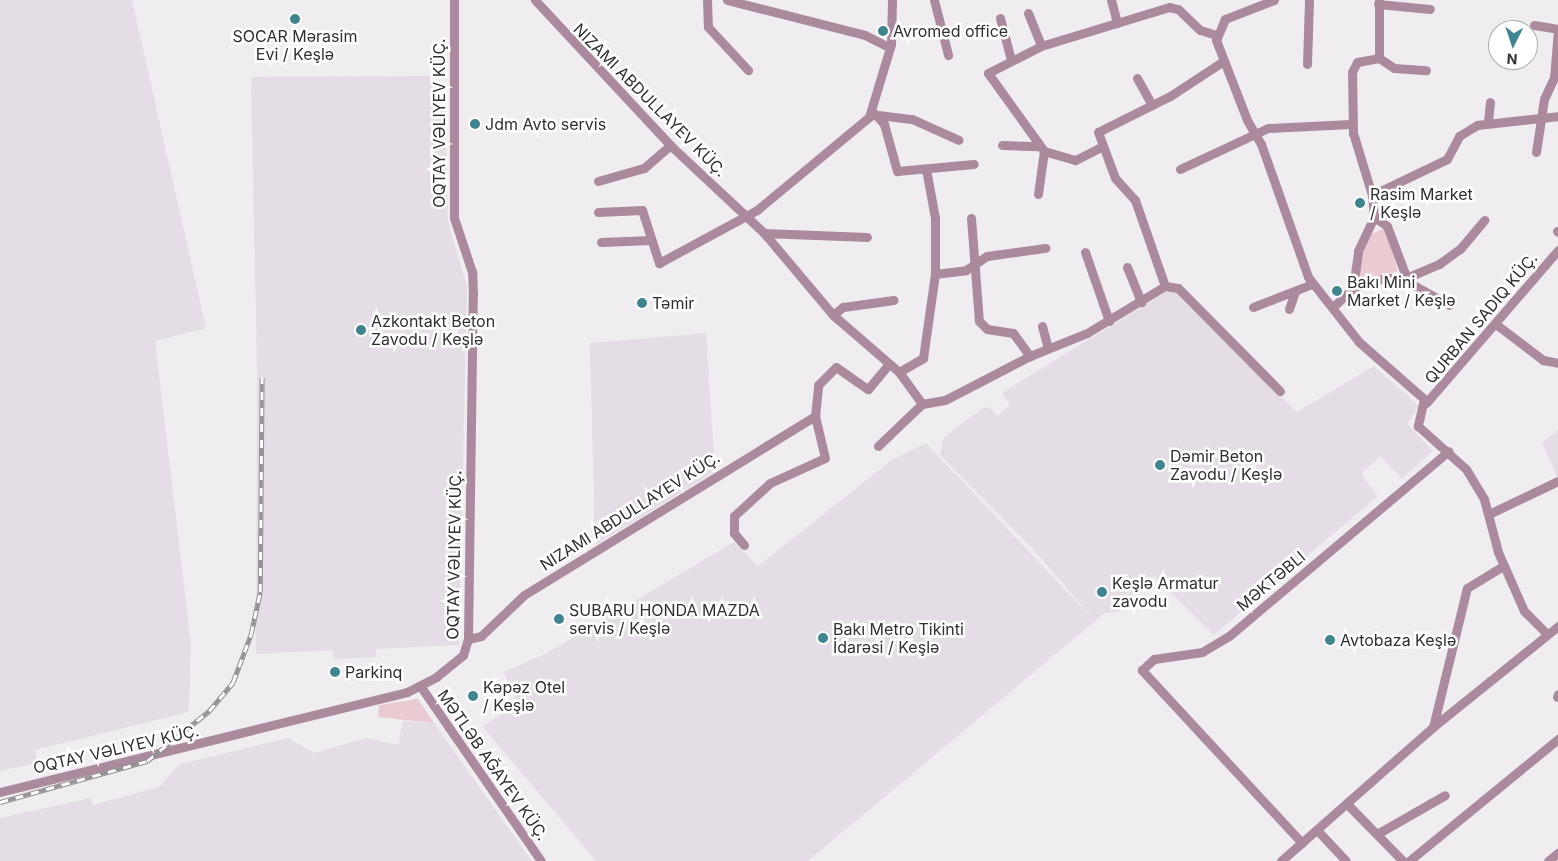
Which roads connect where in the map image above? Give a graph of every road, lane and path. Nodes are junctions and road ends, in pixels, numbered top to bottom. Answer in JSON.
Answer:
{"nodes":[{"id":1,"x":454,"y":0,"type":"edge"},
{"id":2,"x":535,"y":0,"type":"edge"},
{"id":3,"x":707,"y":0,"type":"edge"},
{"id":4,"x":727,"y":0,"type":"edge"},
{"id":5,"x":892,"y":0,"type":"edge"},
{"id":6,"x":934,"y":0,"type":"edge"},
{"id":7,"x":1111,"y":0,"type":"edge"},
{"id":8,"x":1274,"y":0,"type":"edge"},
{"id":9,"x":1309,"y":0,"type":"edge"},
{"id":10,"x":1379,"y":2,"type":"edge"},
{"id":11,"x":1250,"y":3,"type":"edge"},
{"id":12,"x":1430,"y":9,"type":"dead end"},
{"id":13,"x":1028,"y":13,"type":"dead end"},
{"id":14,"x":1000,"y":18,"type":"dead end"},
{"id":15,"x":1117,"y":22,"type":"junction"},
{"id":16,"x":1538,"y":26,"type":"edge"},
{"id":17,"x":1558,"y":30,"type":"edge"},
{"id":18,"x":1216,"y":34,"type":"junction"},
{"id":19,"x":1041,"y":46,"type":"junction"},
{"id":20,"x":890,"y":48,"type":"junction"},
{"id":21,"x":948,"y":55,"type":"dead end"},
{"id":22,"x":1380,"y":58,"type":"junction"},
{"id":23,"x":1011,"y":60,"type":"junction"},
{"id":24,"x":1222,"y":62,"type":"junction"},
{"id":25,"x":1306,"y":64,"type":"dead end"},
{"id":26,"x":748,"y":70,"type":"dead end"},
{"id":27,"x":1426,"y":70,"type":"dead end"},
{"id":28,"x":1137,"y":78,"type":"dead end"},
{"id":29,"x":1490,"y":102,"type":"dead end"},
{"id":30,"x":1152,"y":105,"type":"junction"},
{"id":31,"x":875,"y":113,"type":"junction"},
{"id":32,"x":1542,"y":116,"type":"junction"},
{"id":33,"x":1558,"y":116,"type":"edge"},
{"id":34,"x":1488,"y":121,"type":"junction"},
{"id":35,"x":1351,"y":124,"type":"junction"},
{"id":36,"x":1257,"y":134,"type":"junction"},
{"id":37,"x":959,"y":140,"type":"dead end"},
{"id":38,"x":670,"y":145,"type":"junction"},
{"id":39,"x":1002,"y":145,"type":"dead end"},
{"id":40,"x":1101,"y":147,"type":"junction"},
{"id":41,"x":1041,"y":148,"type":"junction"},
{"id":42,"x":1536,"y":152,"type":"dead end"},
{"id":43,"x":974,"y":164,"type":"dead end"},
{"id":44,"x":926,"y":169,"type":"junction"},
{"id":45,"x":1180,"y":169,"type":"dead end"},
{"id":46,"x":598,"y":181,"type":"dead end"},
{"id":47,"x":1038,"y":194,"type":"dead end"},
{"id":48,"x":1372,"y":195,"type":"junction"},
{"id":49,"x":598,"y":212,"type":"dead end"},
{"id":50,"x":747,"y":217,"type":"junction"},
{"id":51,"x":1374,"y":217,"type":"junction"},
{"id":52,"x":971,"y":218,"type":"dead end"},
{"id":53,"x":1484,"y":220,"type":"dead end"},
{"id":54,"x":764,"y":234,"type":"junction"},
{"id":55,"x":867,"y":237,"type":"dead end"},
{"id":56,"x":650,"y":240,"type":"junction"},
{"id":57,"x":601,"y":242,"type":"dead end"},
{"id":58,"x":1045,"y":248,"type":"dead end"},
{"id":59,"x":1558,"y":250,"type":"edge"},
{"id":60,"x":1085,"y":252,"type":"dead end"},
{"id":61,"x":974,"y":266,"type":"junction"},
{"id":62,"x":1127,"y":267,"type":"dead end"},
{"id":63,"x":934,"y":274,"type":"junction"},
{"id":64,"x":1406,"y":278,"type":"junction"},
{"id":65,"x":1312,"y":284,"type":"junction"},
{"id":66,"x":1165,"y":286,"type":"junction"},
{"id":67,"x":1353,"y":288,"type":"junction"},
{"id":68,"x":1295,"y":292,"type":"junction"},
{"id":69,"x":894,"y":300,"type":"dead end"},
{"id":70,"x":1141,"y":302,"type":"junction"},
{"id":71,"x":1335,"y":305,"type":"junction"},
{"id":72,"x":1448,"y":305,"type":"dead end"},
{"id":73,"x":1253,"y":307,"type":"dead end"},
{"id":74,"x":1289,"y":309,"type":"dead end"},
{"id":75,"x":833,"y":315,"type":"junction"},
{"id":76,"x":1110,"y":321,"type":"junction"},
{"id":77,"x":1497,"y":325,"type":"junction"},
{"id":78,"x":1042,"y":326,"type":"dead end"},
{"id":79,"x":1048,"y":348,"type":"junction"},
{"id":80,"x":1030,"y":356,"type":"junction"},
{"id":81,"x":1558,"y":363,"type":"edge"},
{"id":82,"x":888,"y":365,"type":"junction"},
{"id":83,"x":899,"y":372,"type":"junction"},
{"id":84,"x":1280,"y":390,"type":"dead end"},
{"id":85,"x":1426,"y":403,"type":"junction"},
{"id":86,"x":922,"y":404,"type":"junction"},
{"id":87,"x":815,"y":416,"type":"junction"},
{"id":88,"x":878,"y":446,"type":"dead end"},
{"id":89,"x":1449,"y":451,"type":"junction"},
{"id":90,"x":1558,"y":481,"type":"edge"},
{"id":91,"x":1489,"y":514,"type":"junction"},
{"id":92,"x":744,"y":545,"type":"dead end"},
{"id":93,"x":1503,"y":566,"type":"junction"},
{"id":94,"x":1558,"y":626,"type":"edge"},
{"id":95,"x":1546,"y":632,"type":"junction"},
{"id":96,"x":468,"y":639,"type":"junction"},
{"id":97,"x":421,"y":687,"type":"junction"},
{"id":98,"x":1433,"y":727,"type":"junction"},
{"id":99,"x":1558,"y":739,"type":"edge"},
{"id":100,"x":0,"y":792,"type":"edge"},
{"id":101,"x":1445,"y":795,"type":"dead end"},
{"id":102,"x":1347,"y":804,"type":"junction"},
{"id":103,"x":1317,"y":830,"type":"junction"},
{"id":104,"x":1377,"y":834,"type":"junction"},
{"id":105,"x":1302,"y":843,"type":"junction"},
{"id":106,"x":1558,"y":852,"type":"edge"},
{"id":107,"x":1416,"y":859,"type":"edge"},
{"id":108,"x":541,"y":861,"type":"edge"},
{"id":109,"x":1281,"y":861,"type":"edge"},
{"id":110,"x":1346,"y":861,"type":"edge"},
{"id":111,"x":1403,"y":861,"type":"edge"},
{"id":112,"x":1548,"y":861,"type":"edge"}],
"edges":[{"from":1,"to":96,"type":"street","name":"OQTAY VƏLIYEV KÜÇ."},
{"from":2,"to":38,"type":"street","name":"NIZAMI ABDULLAYEV KÜÇ."},
{"from":3,"to":26,"type":"street"},
{"from":4,"to":20,"type":"street"},
{"from":5,"to":20,"type":"street"},
{"from":6,"to":21,"type":"street"},
{"from":7,"to":15,"type":"street"},
{"from":8,"to":11,"type":"street"},
{"from":9,"to":25,"type":"street"},
{"from":10,"to":12,"type":"street"},
{"from":10,"to":22,"type":"street"},
{"from":11,"to":18,"type":"street"},
{"from":13,"to":19,"type":"street"},
{"from":14,"to":23,"type":"street"},
{"from":15,"to":18,"type":"street"},
{"from":15,"to":19,"type":"street"},
{"from":16,"to":17,"type":"street"},
{"from":17,"to":32,"type":"street"},
{"from":18,"to":24,"type":"street"},
{"from":19,"to":23,"type":"street"},
{"from":20,"to":31,"type":"street"},
{"from":22,"to":27,"type":"street"},
{"from":22,"to":35,"type":"street"},
{"from":23,"to":41,"type":"street"},
{"from":24,"to":30,"type":"street"},
{"from":24,"to":36,"type":"street"},
{"from":28,"to":30,"type":"street"},
{"from":29,"to":34,"type":"street"},
{"from":30,"to":40,"type":"street"},
{"from":31,"to":37,"type":"street"},
{"from":31,"to":44,"type":"street"},
{"from":31,"to":50,"type":"street"},
{"from":32,"to":33,"type":"street"},
{"from":32,"to":34,"type":"street"},
{"from":32,"to":42,"type":"street"},
{"from":34,"to":48,"type":"street"},
{"from":35,"to":36,"type":"street"},
{"from":35,"to":48,"type":"street"},
{"from":36,"to":45,"type":"street"},
{"from":36,"to":65,"type":"street"},
{"from":38,"to":46,"type":"street"},
{"from":38,"to":50,"type":"street","name":"NIZAMI ABDULLAYEV KÜÇ."},
{"from":39,"to":41,"type":"street"},
{"from":40,"to":41,"type":"street"},
{"from":40,"to":66,"type":"street"},
{"from":41,"to":47,"type":"street"},
{"from":43,"to":44,"type":"street"},
{"from":44,"to":63,"type":"street"},
{"from":48,"to":51,"type":"street"},
{"from":49,"to":56,"type":"street"},
{"from":50,"to":54,"type":"street","name":"NIZAMI ABDULLAYEV KÜÇ."},
{"from":50,"to":56,"type":"street"},
{"from":51,"to":64,"type":"street"},
{"from":51,"to":67,"type":"street"},
{"from":52,"to":61,"type":"street"},
{"from":53,"to":64,"type":"street"},
{"from":54,"to":55,"type":"street"},
{"from":54,"to":75,"type":"street","name":"NIZAMI ABDULLAYEV KÜÇ."},
{"from":56,"to":57,"type":"street"},
{"from":58,"to":61,"type":"street"},
{"from":59,"to":77,"type":"street"},
{"from":60,"to":76,"type":"street"},
{"from":61,"to":63,"type":"street"},
{"from":61,"to":80,"type":"street"},
{"from":62,"to":70,"type":"street"},
{"from":63,"to":83,"type":"street"},
{"from":64,"to":67,"type":"street"},
{"from":64,"to":72,"type":"street"},
{"from":65,"to":68,"type":"street"},
{"from":65,"to":71,"type":"street"},
{"from":66,"to":70,"type":"street"},
{"from":66,"to":84,"type":"street"},
{"from":67,"to":71,"type":"street"},
{"from":68,"to":73,"type":"street"},
{"from":68,"to":74,"type":"street"},
{"from":69,"to":75,"type":"street"},
{"from":70,"to":76,"type":"street"},
{"from":71,"to":85,"type":"street"},
{"from":75,"to":82,"type":"street","name":"NIZAMI ABDULLAYEV KÜÇ."},
{"from":76,"to":79,"type":"street"},
{"from":77,"to":81,"type":"street"},
{"from":77,"to":85,"type":"street"},
{"from":78,"to":79,"type":"street"},
{"from":79,"to":80,"type":"street"},
{"from":80,"to":86,"type":"street"},
{"from":82,"to":83,"type":"street","name":"NIZAMI ABDULLAYEV KÜÇ."},
{"from":82,"to":87,"type":"street"},
{"from":83,"to":86,"type":"street","name":"NIZAMI ABDULLAYEV KÜÇ."},
{"from":85,"to":89,"type":"street"},
{"from":86,"to":88,"type":"street"},
{"from":87,"to":92,"type":"street"},
{"from":87,"to":96,"type":"street","name":"NIZAMI ABDULLAYEV KÜÇ."},
{"from":89,"to":91,"type":"street"},
{"from":89,"to":105,"type":"street","name":"MƏKTƏBLI"},
{"from":90,"to":91,"type":"street"},
{"from":91,"to":93,"type":"street"},
{"from":93,"to":95,"type":"street"},
{"from":93,"to":98,"type":"street"},
{"from":94,"to":95,"type":"street"},
{"from":95,"to":98,"type":"street"},
{"from":96,"to":97,"type":"street","name":"OQTAY VƏLIYEV KÜÇ."},
{"from":97,"to":100,"type":"street","name":"OQTAY VƏLIYEV KÜÇ."},
{"from":97,"to":108,"type":"street","name":"MƏTLƏB AĞAYEV KÜÇ."},
{"from":98,"to":102,"type":"street"},
{"from":99,"to":107,"type":"street"},
{"from":101,"to":104,"type":"street"},
{"from":102,"to":103,"type":"street"},
{"from":102,"to":104,"type":"street"},
{"from":103,"to":105,"type":"street"},
{"from":103,"to":110,"type":"street"},
{"from":104,"to":111,"type":"street"},
{"from":105,"to":109,"type":"street"},
{"from":106,"to":112,"type":"street"}]}
